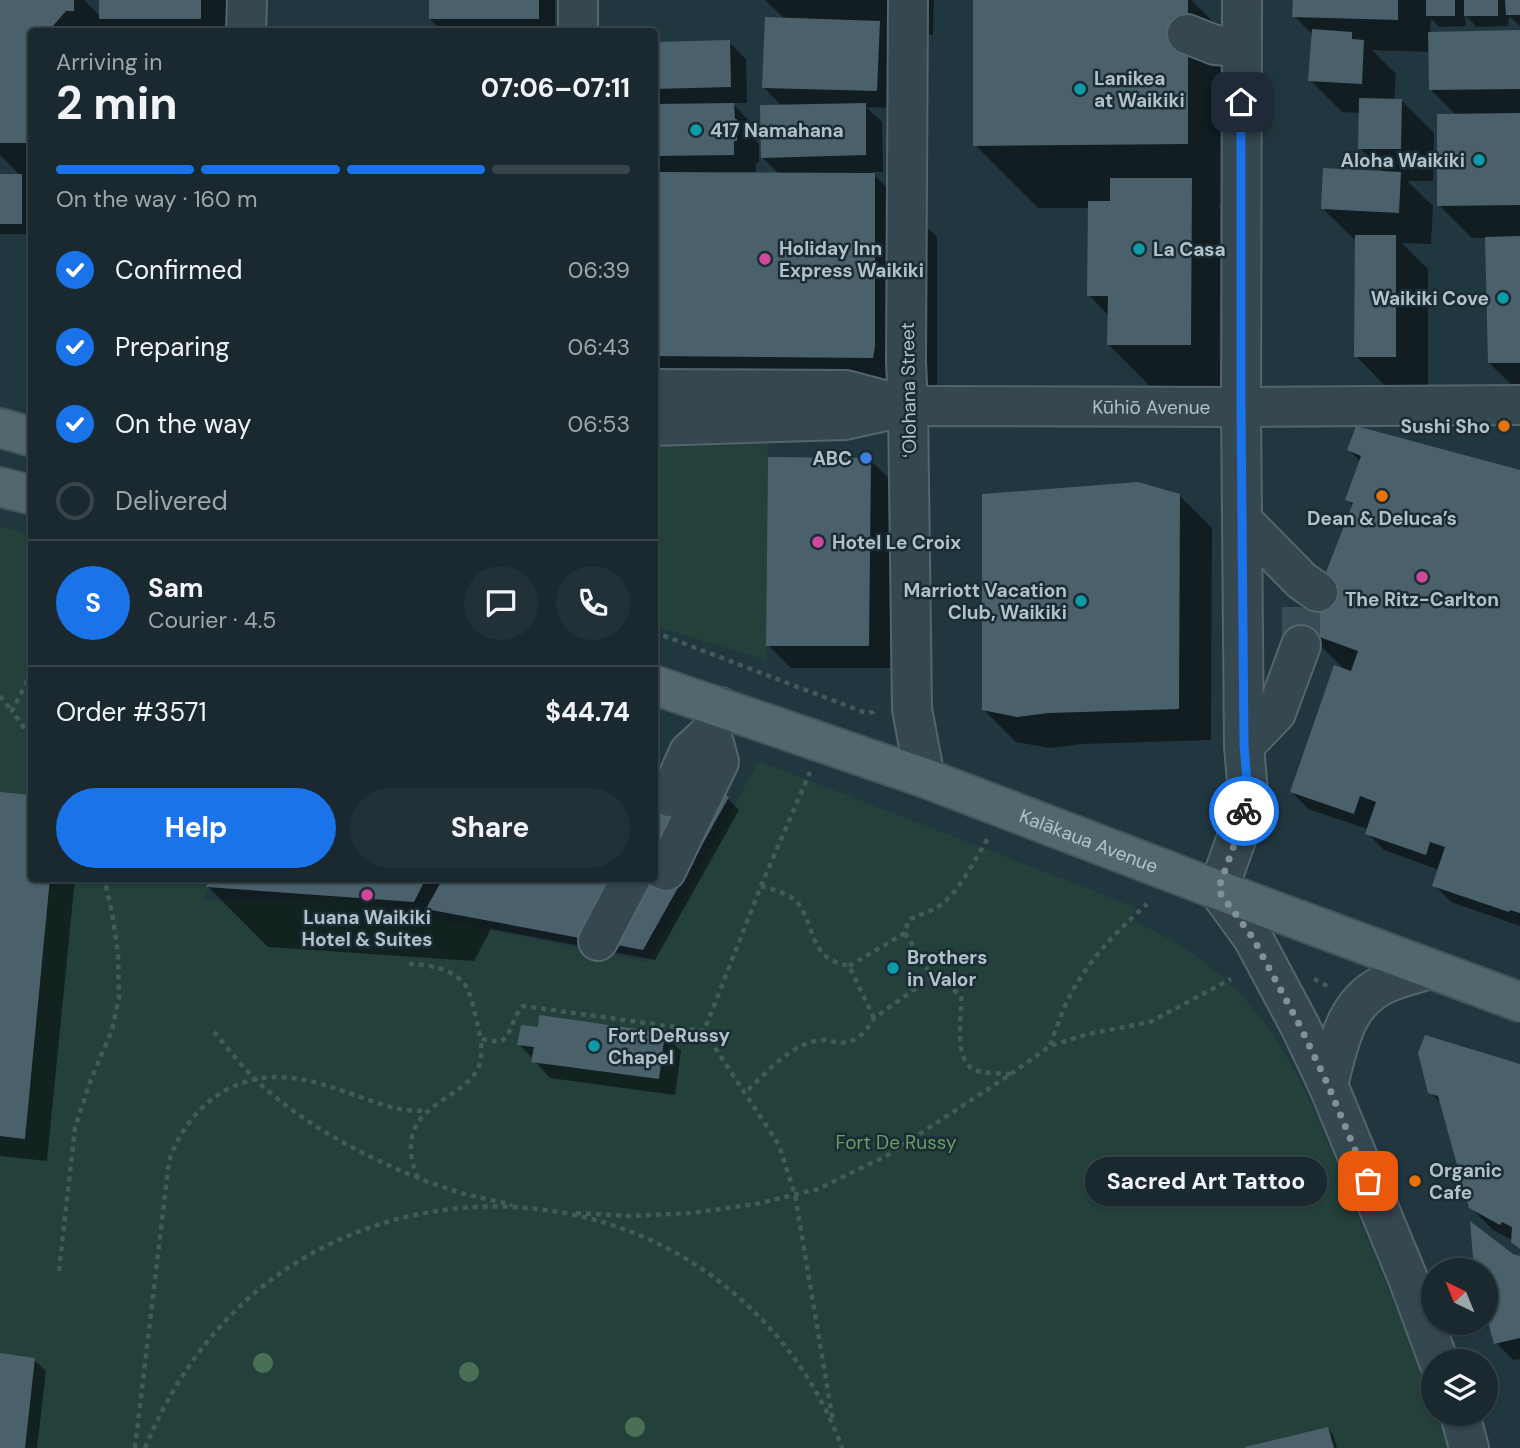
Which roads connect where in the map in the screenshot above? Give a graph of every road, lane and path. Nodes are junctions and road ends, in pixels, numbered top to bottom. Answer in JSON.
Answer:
{"nodes":[{"id":1,"x":247,"y":0,"type":"edge"},
{"id":2,"x":578,"y":0,"type":"edge"},
{"id":3,"x":908,"y":0,"type":"edge"},
{"id":4,"x":1242,"y":0,"type":"edge"},
{"id":5,"x":246,"y":28,"type":"edge"},
{"id":6,"x":578,"y":28,"type":"edge"},
{"id":7,"x":1188,"y":34,"type":"dead end"},
{"id":8,"x":1241,"y":47,"type":"junction"},
{"id":9,"x":658,"y":389,"type":"edge"},
{"id":10,"x":1520,"y":405,"type":"edge"},
{"id":11,"x":908,"y":406,"type":"junction"},
{"id":12,"x":1241,"y":407,"type":"junction"},
{"id":13,"x":658,"y":426,"type":"edge"},
{"id":14,"x":0,"y":428,"type":"edge"},
{"id":15,"x":28,"y":437,"type":"edge"},
{"id":16,"x":1243,"y":521,"type":"junction"},
{"id":17,"x":1307,"y":590,"type":"tunnel mouth"},
{"id":18,"x":658,"y":634,"type":"edge"},
{"id":19,"x":1301,"y":645,"type":"tunnel mouth"},
{"id":20,"x":28,"y":680,"type":"edge"},
{"id":21,"x":658,"y":687,"type":"edge"},
{"id":22,"x":0,"y":696,"type":"edge"},
{"id":23,"x":879,"y":699,"type":"dead end"},
{"id":24,"x":12,"y":711,"type":"junction"},
{"id":25,"x":715,"y":720,"type":"junction"},
{"id":26,"x":28,"y":733,"type":"edge"},
{"id":27,"x":1244,"y":746,"type":"junction"},
{"id":28,"x":810,"y":772,"type":"dead end"},
{"id":29,"x":925,"y":778,"type":"junction"},
{"id":30,"x":668,"y":797,"type":"dead end"},
{"id":31,"x":988,"y":838,"type":"dead end"},
{"id":32,"x":658,"y":867,"type":"edge"},
{"id":33,"x":105,"y":882,"type":"edge"},
{"id":34,"x":629,"y":882,"type":"edge"},
{"id":35,"x":761,"y":886,"type":"junction"},
{"id":36,"x":1218,"y":890,"type":"junction"},
{"id":37,"x":1147,"y":904,"type":"dead end"},
{"id":38,"x":905,"y":933,"type":"junction"},
{"id":39,"x":597,"y":941,"type":"dead end"},
{"id":40,"x":409,"y":964,"type":"dead end"},
{"id":41,"x":849,"y":966,"type":"junction"},
{"id":42,"x":1431,"y":969,"type":"junction"},
{"id":43,"x":932,"y":977,"type":"junction"},
{"id":44,"x":1231,"y":979,"type":"dead end"},
{"id":45,"x":1520,"y":1002,"type":"edge"},
{"id":46,"x":874,"y":1018,"type":"junction"},
{"id":47,"x":704,"y":1031,"type":"junction"},
{"id":48,"x":214,"y":1032,"type":"dead end"},
{"id":49,"x":481,"y":1039,"type":"junction"},
{"id":50,"x":1050,"y":1046,"type":"junction"},
{"id":51,"x":1011,"y":1074,"type":"junction"},
{"id":52,"x":255,"y":1080,"type":"junction"},
{"id":53,"x":1328,"y":1085,"type":"junction"},
{"id":54,"x":745,"y":1093,"type":"junction"},
{"id":55,"x":429,"y":1110,"type":"junction"},
{"id":56,"x":418,"y":1178,"type":"junction"},
{"id":57,"x":795,"y":1195,"type":"junction"},
{"id":58,"x":520,"y":1206,"type":"junction"},
{"id":59,"x":565,"y":1212,"type":"junction"},
{"id":60,"x":58,"y":1271,"type":"dead end"},
{"id":61,"x":1434,"y":1349,"type":"edge"},
{"id":62,"x":834,"y":1425,"type":"junction"},
{"id":63,"x":1463,"y":1426,"type":"edge"},
{"id":64,"x":135,"y":1448,"type":"edge"},
{"id":65,"x":145,"y":1448,"type":"edge"},
{"id":66,"x":842,"y":1448,"type":"edge"},
{"id":67,"x":1469,"y":1448,"type":"edge"}],
"edges":[{"from":1,"to":5,"type":"street"},
{"from":2,"to":6,"type":"street"},
{"from":3,"to":11,"type":"street","name":"ʻOlohana Street"},
{"from":4,"to":8,"type":"street"},
{"from":7,"to":8,"type":"street"},
{"from":8,"to":12,"type":"street"},
{"from":9,"to":11,"type":"street","name":"Kūhiō Avenue"},
{"from":10,"to":12,"type":"street","name":"Kūhiō Avenue"},
{"from":11,"to":12,"type":"street","name":"Kūhiō Avenue"},
{"from":11,"to":13,"type":"street","name":"Kūhiō Avenue"},
{"from":11,"to":29,"type":"street","name":"ʻOlohana Street"},
{"from":12,"to":16,"type":"street"},
{"from":14,"to":15,"type":"main road"},
{"from":16,"to":17,"type":"street"},
{"from":16,"to":27,"type":"street"},
{"from":18,"to":23,"type":"path"},
{"from":19,"to":27,"type":"street"},
{"from":20,"to":24,"type":"path"},
{"from":21,"to":25,"type":"main road","name":"Kalākaua Avenue"},
{"from":22,"to":24,"type":"path"},
{"from":24,"to":26,"type":"path"},
{"from":25,"to":29,"type":"main road","name":"Kalākaua Avenue"},
{"from":25,"to":30,"type":"street"},
{"from":25,"to":32,"type":"street"},
{"from":27,"to":36,"type":"street"},
{"from":28,"to":35,"type":"path"},
{"from":29,"to":36,"type":"main road","name":"Kalākaua Avenue"},
{"from":31,"to":38,"type":"path"},
{"from":33,"to":60,"type":"path"},
{"from":34,"to":39,"type":"street"},
{"from":35,"to":41,"type":"path"},
{"from":35,"to":47,"type":"path"},
{"from":36,"to":42,"type":"main road","name":"Kalākaua Avenue"},
{"from":36,"to":53,"type":"street"},
{"from":37,"to":50,"type":"path"},
{"from":38,"to":41,"type":"path"},
{"from":38,"to":43,"type":"path"},
{"from":40,"to":49,"type":"path"},
{"from":41,"to":46,"type":"path"},
{"from":42,"to":45,"type":"main road","name":"Kalākaua Avenue"},
{"from":42,"to":53,"type":"street"},
{"from":43,"to":46,"type":"path"},
{"from":43,"to":51,"type":"path"},
{"from":44,"to":50,"type":"path"},
{"from":46,"to":54,"type":"path"},
{"from":47,"to":49,"type":"path"},
{"from":47,"to":54,"type":"path"},
{"from":48,"to":52,"type":"path"},
{"from":49,"to":55,"type":"path"},
{"from":50,"to":51,"type":"path"},
{"from":51,"to":57,"type":"path"},
{"from":52,"to":55,"type":"path"},
{"from":52,"to":56,"type":"path"},
{"from":52,"to":64,"type":"path"},
{"from":53,"to":61,"type":"street"},
{"from":54,"to":57,"type":"path"},
{"from":55,"to":56,"type":"path"},
{"from":56,"to":58,"type":"path"},
{"from":57,"to":59,"type":"path"},
{"from":57,"to":62,"type":"path"},
{"from":58,"to":59,"type":"path"},
{"from":58,"to":65,"type":"path"},
{"from":59,"to":62,"type":"path"},
{"from":62,"to":66,"type":"path"},
{"from":63,"to":67,"type":"street"}]}
